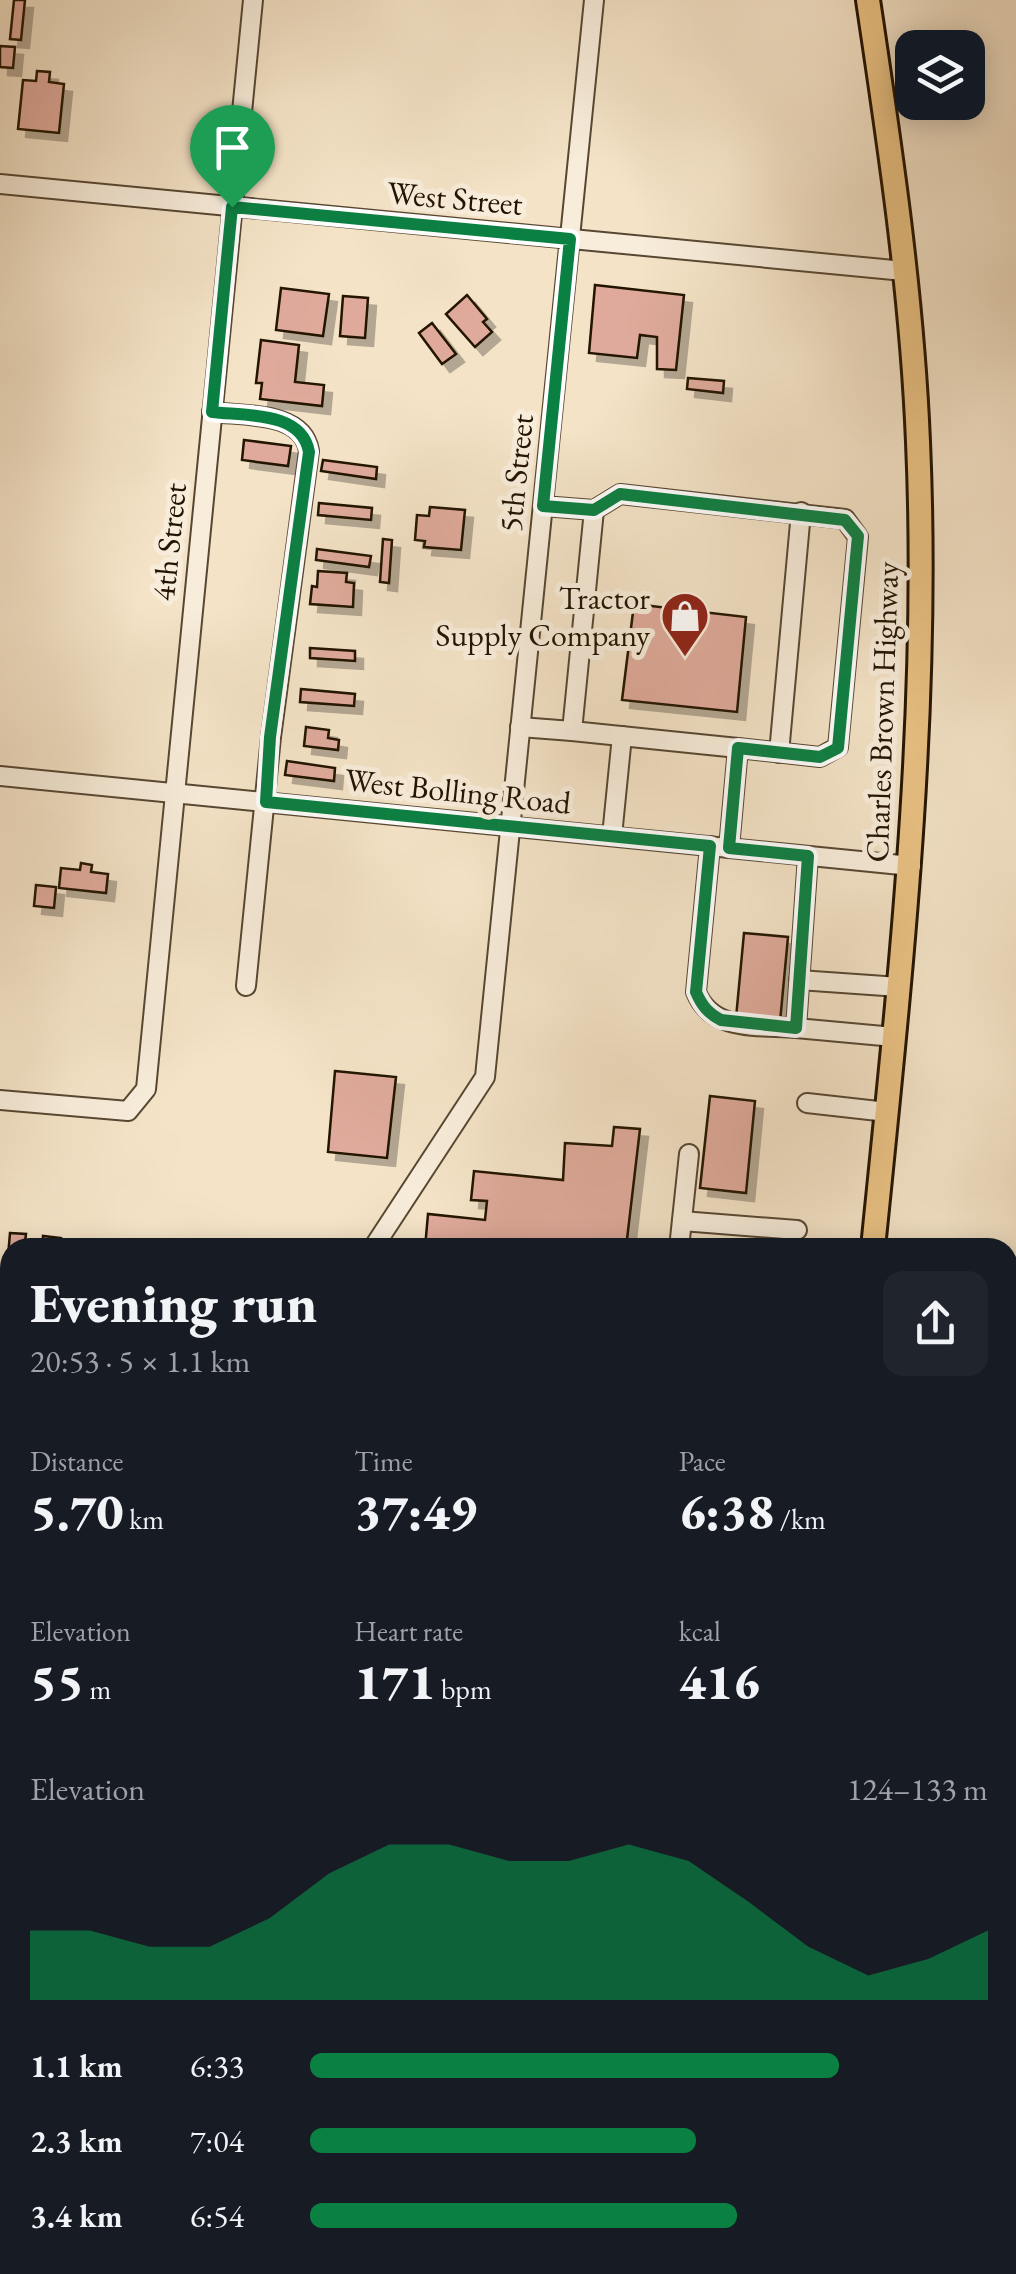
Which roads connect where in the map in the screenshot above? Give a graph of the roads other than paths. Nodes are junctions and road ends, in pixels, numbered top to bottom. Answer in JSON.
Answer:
{"nodes":[{"id":1,"x":252,"y":0,"type":"edge"},
{"id":2,"x":594,"y":0,"type":"edge"},
{"id":3,"x":868,"y":0,"type":"edge"},
{"id":4,"x":0,"y":184,"type":"edge"},
{"id":5,"x":232,"y":207,"type":"junction"},
{"id":6,"x":570,"y":239,"type":"junction"},
{"id":7,"x":904,"y":272,"type":"junction"},
{"id":8,"x":212,"y":412,"type":"junction"},
{"id":9,"x":543,"y":506,"type":"junction"},
{"id":10,"x":594,"y":510,"type":"junction"},
{"id":11,"x":801,"y":512,"type":"junction"},
{"id":12,"x":520,"y":726,"type":"junction"},
{"id":13,"x":572,"y":731,"type":"junction"},
{"id":14,"x":622,"y":736,"type":"junction"},
{"id":15,"x":738,"y":748,"type":"junction"},
{"id":16,"x":779,"y":752,"type":"junction"},
{"id":17,"x":0,"y":776,"type":"edge"},
{"id":18,"x":175,"y":793,"type":"junction"},
{"id":19,"x":266,"y":802,"type":"junction"},
{"id":20,"x":510,"y":826,"type":"junction"},
{"id":21,"x":612,"y":836,"type":"junction"},
{"id":22,"x":719,"y":847,"type":"junction"},
{"id":23,"x":808,"y":856,"type":"junction"},
{"id":24,"x":911,"y":866,"type":"junction"},
{"id":25,"x":799,"y":980,"type":"junction"},
{"id":26,"x":246,"y":986,"type":"dead end"},
{"id":27,"x":899,"y":986,"type":"junction"},
{"id":28,"x":796,"y":1028,"type":"junction"},
{"id":29,"x":894,"y":1037,"type":"junction"},
{"id":30,"x":0,"y":1100,"type":"edge"},
{"id":31,"x":808,"y":1102,"type":"dead end"},
{"id":32,"x":887,"y":1112,"type":"junction"},
{"id":33,"x":690,"y":1154,"type":"dead end"},
{"id":34,"x":682,"y":1221,"type":"junction"},
{"id":35,"x":797,"y":1230,"type":"dead end"},
{"id":36,"x":380,"y":1238,"type":"edge"},
{"id":37,"x":681,"y":1238,"type":"edge"},
{"id":38,"x":874,"y":1238,"type":"edge"}],
"edges":[{"from":1,"to":5,"type":"street","name":"4th Street"},
{"from":2,"to":6,"type":"street","name":"5th Street"},
{"from":3,"to":7,"type":"main road","name":"Charles Brown Highway"},
{"from":4,"to":5,"type":"street","name":"West Street"},
{"from":5,"to":6,"type":"street","name":"West Street"},
{"from":5,"to":8,"type":"street","name":"4th Street"},
{"from":6,"to":7,"type":"street","name":"West Street"},
{"from":6,"to":9,"type":"street","name":"5th Street"},
{"from":7,"to":24,"type":"main road","name":"Charles Brown Highway"},
{"from":8,"to":18,"type":"street","name":"4th Street"},
{"from":8,"to":19,"type":"street"},
{"from":9,"to":10,"type":"street"},
{"from":9,"to":12,"type":"street","name":"5th Street"},
{"from":10,"to":11,"type":"street"},
{"from":10,"to":13,"type":"street"},
{"from":11,"to":16,"type":"street"},
{"from":11,"to":16,"type":"street"},
{"from":12,"to":13,"type":"street"},
{"from":12,"to":20,"type":"street","name":"5th Street"},
{"from":13,"to":14,"type":"street"},
{"from":14,"to":15,"type":"street"},
{"from":14,"to":21,"type":"street"},
{"from":15,"to":16,"type":"street"},
{"from":15,"to":22,"type":"street"},
{"from":17,"to":18,"type":"street","name":"West Bolling Road"},
{"from":18,"to":19,"type":"street","name":"West Bolling Road"},
{"from":18,"to":30,"type":"street","name":"4th Street"},
{"from":19,"to":20,"type":"street","name":"West Bolling Road"},
{"from":19,"to":26,"type":"street"},
{"from":20,"to":21,"type":"street","name":"West Bolling Road"},
{"from":20,"to":36,"type":"street","name":"5th Street"},
{"from":21,"to":22,"type":"street","name":"West Bolling Road"},
{"from":22,"to":23,"type":"street","name":"West Bolling Road"},
{"from":22,"to":28,"type":"street"},
{"from":23,"to":24,"type":"street","name":"West Bolling Road"},
{"from":23,"to":25,"type":"street"},
{"from":24,"to":27,"type":"main road","name":"Charles Brown Highway"},
{"from":25,"to":27,"type":"street"},
{"from":25,"to":28,"type":"street"},
{"from":27,"to":29,"type":"main road","name":"Charles Brown Highway"},
{"from":28,"to":29,"type":"street"},
{"from":29,"to":32,"type":"main road","name":"Charles Brown Highway"},
{"from":31,"to":32,"type":"street"},
{"from":32,"to":38,"type":"main road","name":"Charles Brown Highway"},
{"from":33,"to":34,"type":"street"},
{"from":34,"to":35,"type":"street"},
{"from":34,"to":37,"type":"street"}]}
